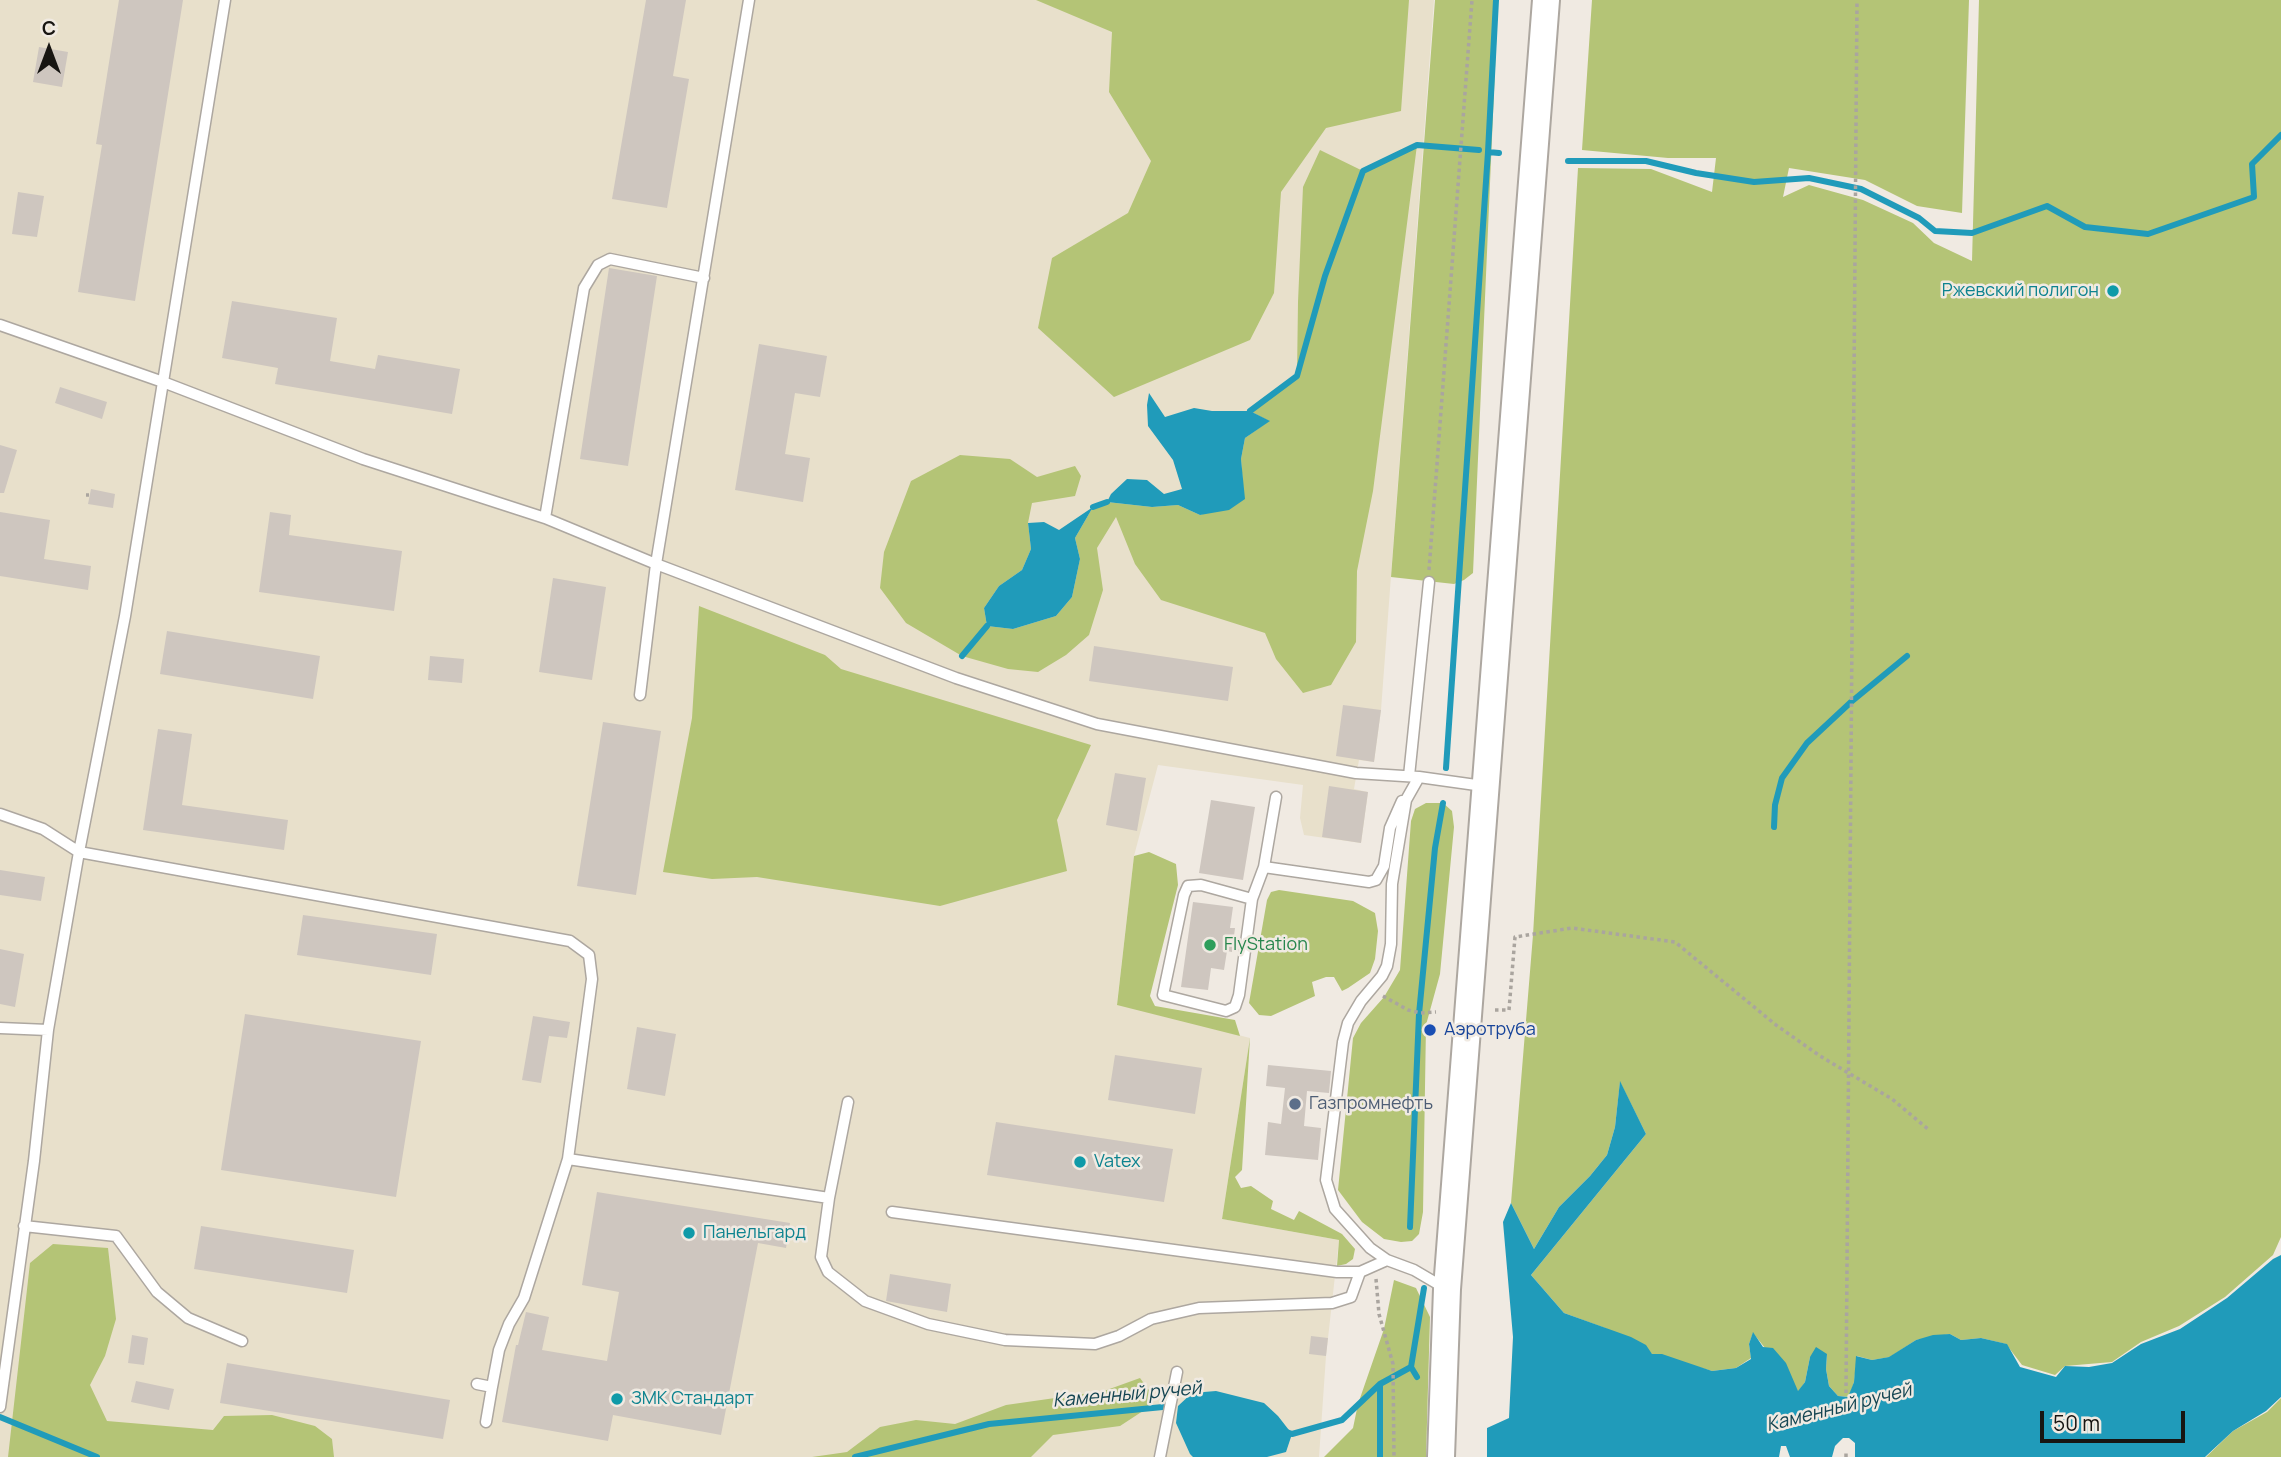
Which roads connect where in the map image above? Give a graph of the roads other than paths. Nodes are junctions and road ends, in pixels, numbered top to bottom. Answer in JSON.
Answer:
{"nodes":[{"id":1,"x":225,"y":0,"type":"edge"},
{"id":2,"x":749,"y":0,"type":"edge"},
{"id":3,"x":1546,"y":0,"type":"edge"},
{"id":4,"x":704,"y":278,"type":"junction"},
{"id":5,"x":0,"y":325,"type":"edge"},
{"id":6,"x":163,"y":382,"type":"junction"},
{"id":7,"x":545,"y":517,"type":"junction"},
{"id":8,"x":656,"y":564,"type":"junction"},
{"id":9,"x":1429,"y":582,"type":"road end"},
{"id":10,"x":640,"y":695,"type":"dead end"},
{"id":11,"x":1414,"y":776,"type":"junction"},
{"id":12,"x":1484,"y":784,"type":"junction"},
{"id":13,"x":1276,"y":797,"type":"dead end"},
{"id":14,"x":1406,"y":800,"type":"junction"},
{"id":15,"x":0,"y":814,"type":"edge"},
{"id":16,"x":79,"y":852,"type":"junction"},
{"id":17,"x":1264,"y":867,"type":"junction"},
{"id":18,"x":1369,"y":882,"type":"junction"},
{"id":19,"x":1392,"y":884,"type":"junction"},
{"id":20,"x":1252,"y":899,"type":"junction"},
{"id":21,"x":0,"y":1028,"type":"edge"},
{"id":22,"x":48,"y":1030,"type":"junction"},
{"id":23,"x":849,"y":1102,"type":"dead end"},
{"id":24,"x":568,"y":1159,"type":"junction"},
{"id":25,"x":829,"y":1198,"type":"junction"},
{"id":26,"x":892,"y":1212,"type":"dead end"},
{"id":27,"x":24,"y":1226,"type":"junction"},
{"id":28,"x":1387,"y":1259,"type":"junction"},
{"id":29,"x":1360,"y":1272,"type":"junction"},
{"id":30,"x":1447,"y":1289,"type":"junction"},
{"id":31,"x":242,"y":1340,"type":"dead end"},
{"id":32,"x":1177,"y":1372,"type":"dead end"},
{"id":33,"x":477,"y":1384,"type":"dead end"},
{"id":34,"x":492,"y":1387,"type":"junction"},
{"id":35,"x":0,"y":1407,"type":"edge"},
{"id":36,"x":486,"y":1422,"type":"dead end"},
{"id":37,"x":1160,"y":1457,"type":"edge"},
{"id":38,"x":1441,"y":1457,"type":"edge"}],
"edges":[{"from":1,"to":6,"type":"lane"},
{"from":2,"to":4,"type":"lane"},
{"from":3,"to":12,"type":"main road"},
{"from":4,"to":7,"type":"lane"},
{"from":4,"to":8,"type":"lane"},
{"from":5,"to":6,"type":"lane"},
{"from":6,"to":7,"type":"lane"},
{"from":6,"to":16,"type":"lane"},
{"from":7,"to":8,"type":"lane"},
{"from":8,"to":10,"type":"lane"},
{"from":8,"to":11,"type":"lane"},
{"from":9,"to":11,"type":"lane"},
{"from":11,"to":12,"type":"lane"},
{"from":11,"to":14,"type":"lane"},
{"from":12,"to":30,"type":"main road"},
{"from":13,"to":17,"type":"lane"},
{"from":14,"to":18,"type":"lane"},
{"from":14,"to":19,"type":"lane"},
{"from":15,"to":16,"type":"lane"},
{"from":16,"to":22,"type":"lane"},
{"from":16,"to":24,"type":"lane"},
{"from":17,"to":18,"type":"lane"},
{"from":17,"to":20,"type":"lane"},
{"from":18,"to":19,"type":"lane"},
{"from":19,"to":28,"type":"lane"},
{"from":20,"to":20,"type":"lane"},
{"from":21,"to":22,"type":"lane"},
{"from":22,"to":27,"type":"lane"},
{"from":23,"to":25,"type":"lane"},
{"from":24,"to":25,"type":"lane"},
{"from":24,"to":34,"type":"lane"},
{"from":25,"to":29,"type":"lane"},
{"from":26,"to":29,"type":"lane"},
{"from":27,"to":31,"type":"lane"},
{"from":27,"to":35,"type":"lane"},
{"from":28,"to":29,"type":"lane"},
{"from":28,"to":30,"type":"lane"},
{"from":30,"to":38,"type":"main road"},
{"from":32,"to":37,"type":"lane"},
{"from":33,"to":34,"type":"lane"},
{"from":34,"to":36,"type":"lane"}]}
